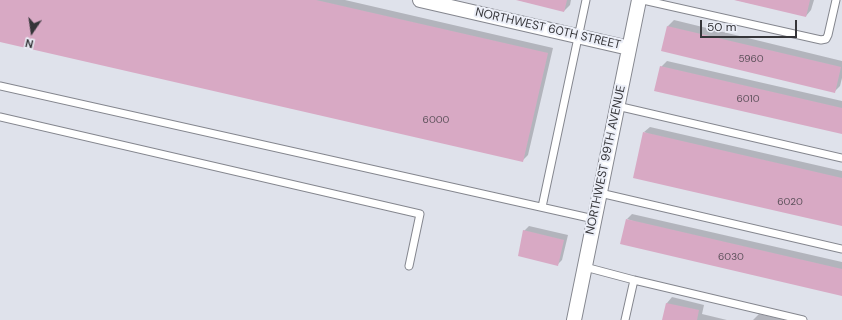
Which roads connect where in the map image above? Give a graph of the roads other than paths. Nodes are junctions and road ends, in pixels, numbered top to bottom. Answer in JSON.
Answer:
{"nodes":[{"id":1,"x":420,"y":0,"type":"edge"},
{"id":2,"x":586,"y":0,"type":"edge"},
{"id":3,"x":639,"y":0,"type":"edge"},
{"id":4,"x":643,"y":0,"type":"edge"},
{"id":5,"x":836,"y":0,"type":"edge"},
{"id":6,"x":580,"y":36,"type":"junction"},
{"id":7,"x":629,"y":48,"type":"junction"},
{"id":8,"x":0,"y":86,"type":"edge"},
{"id":9,"x":617,"y":106,"type":"junction"},
{"id":10,"x":0,"y":117,"type":"edge"},
{"id":11,"x":842,"y":158,"type":"edge"},
{"id":12,"x":600,"y":193,"type":"junction"},
{"id":13,"x":542,"y":207,"type":"junction"},
{"id":14,"x":594,"y":218,"type":"junction"},
{"id":15,"x":842,"y":249,"type":"edge"},
{"id":16,"x":409,"y":266,"type":"dead end"},
{"id":17,"x":585,"y":267,"type":"junction"},
{"id":18,"x":634,"y":280,"type":"junction"},
{"id":19,"x":574,"y":320,"type":"edge"},
{"id":20,"x":625,"y":320,"type":"edge"},
{"id":21,"x":803,"y":320,"type":"edge"}],
"edges":[{"from":1,"to":6,"type":"street","name":"NORTHWEST 60TH STREET"},
{"from":2,"to":6,"type":"lane"},
{"from":3,"to":7,"type":"street","name":"NORTHWEST 99TH AVENUE"},
{"from":4,"to":5,"type":"lane"},
{"from":6,"to":7,"type":"street","name":"NORTHWEST 60TH STREET"},
{"from":6,"to":13,"type":"lane"},
{"from":7,"to":9,"type":"street","name":"NORTHWEST 99TH AVENUE"},
{"from":8,"to":13,"type":"lane"},
{"from":9,"to":11,"type":"lane"},
{"from":9,"to":12,"type":"street","name":"NORTHWEST 99TH AVENUE"},
{"from":10,"to":16,"type":"lane"},
{"from":12,"to":14,"type":"street","name":"NORTHWEST 99TH AVENUE"},
{"from":12,"to":15,"type":"lane"},
{"from":13,"to":14,"type":"lane"},
{"from":14,"to":17,"type":"street","name":"NORTHWEST 99TH AVENUE"},
{"from":17,"to":18,"type":"lane"},
{"from":17,"to":19,"type":"street","name":"NORTHWEST 99TH AVENUE"},
{"from":18,"to":20,"type":"lane"},
{"from":18,"to":21,"type":"lane"}]}
